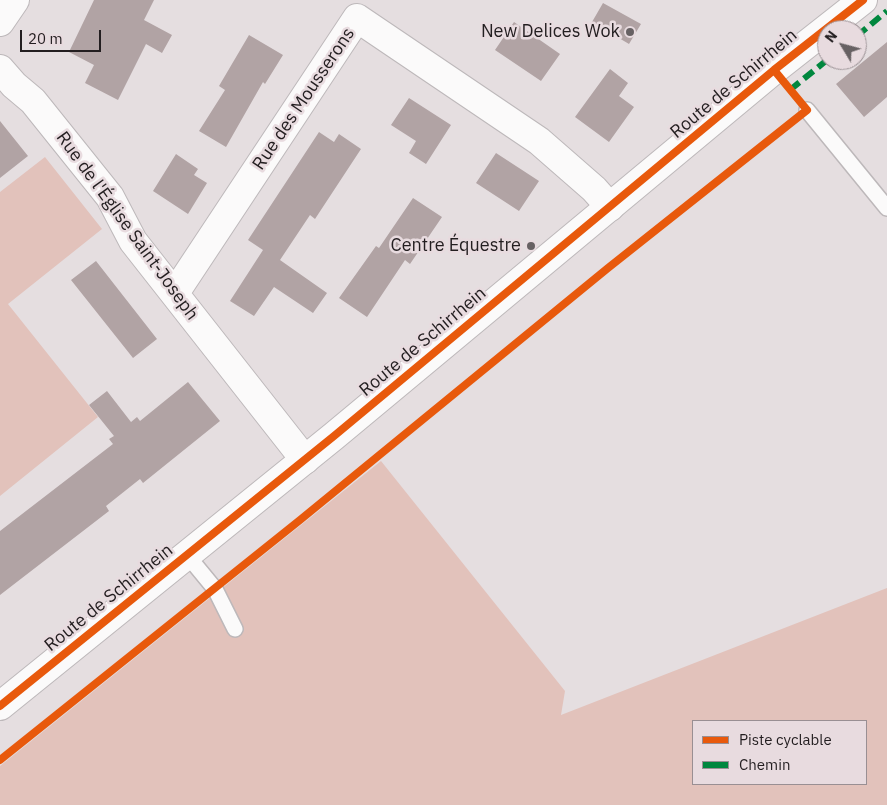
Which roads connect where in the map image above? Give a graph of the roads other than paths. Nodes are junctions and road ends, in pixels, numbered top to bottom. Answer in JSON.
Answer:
{"nodes":[{"id":1,"x":15,"y":0,"type":"edge"},
{"id":2,"x":863,"y":0,"type":"edge"},
{"id":3,"x":0,"y":22,"type":"edge"},
{"id":4,"x":0,"y":69,"type":"edge"},
{"id":5,"x":807,"y":110,"type":"dead end"},
{"id":6,"x":610,"y":207,"type":"junction"},
{"id":7,"x":887,"y":208,"type":"edge"},
{"id":8,"x":174,"y":293,"type":"junction"},
{"id":9,"x":304,"y":460,"type":"junction"},
{"id":10,"x":187,"y":555,"type":"junction"},
{"id":11,"x":235,"y":629,"type":"dead end"},
{"id":12,"x":0,"y":706,"type":"edge"}],
"edges":[{"from":1,"to":3,"type":"street"},
{"from":2,"to":6,"type":"street","name":"Route de Schirrhein"},
{"from":4,"to":8,"type":"street","name":"Rue de l'Église Saint-Joseph"},
{"from":5,"to":7,"type":"lane"},
{"from":6,"to":8,"type":"street","name":"Rue des Mousserons"},
{"from":6,"to":9,"type":"street","name":"Route de Schirrhein"},
{"from":8,"to":9,"type":"street","name":"Rue de l'Église Saint-Joseph"},
{"from":9,"to":10,"type":"street","name":"Route de Schirrhein"},
{"from":10,"to":11,"type":"lane"},
{"from":10,"to":12,"type":"street","name":"Route de Schirrhein"}]}
